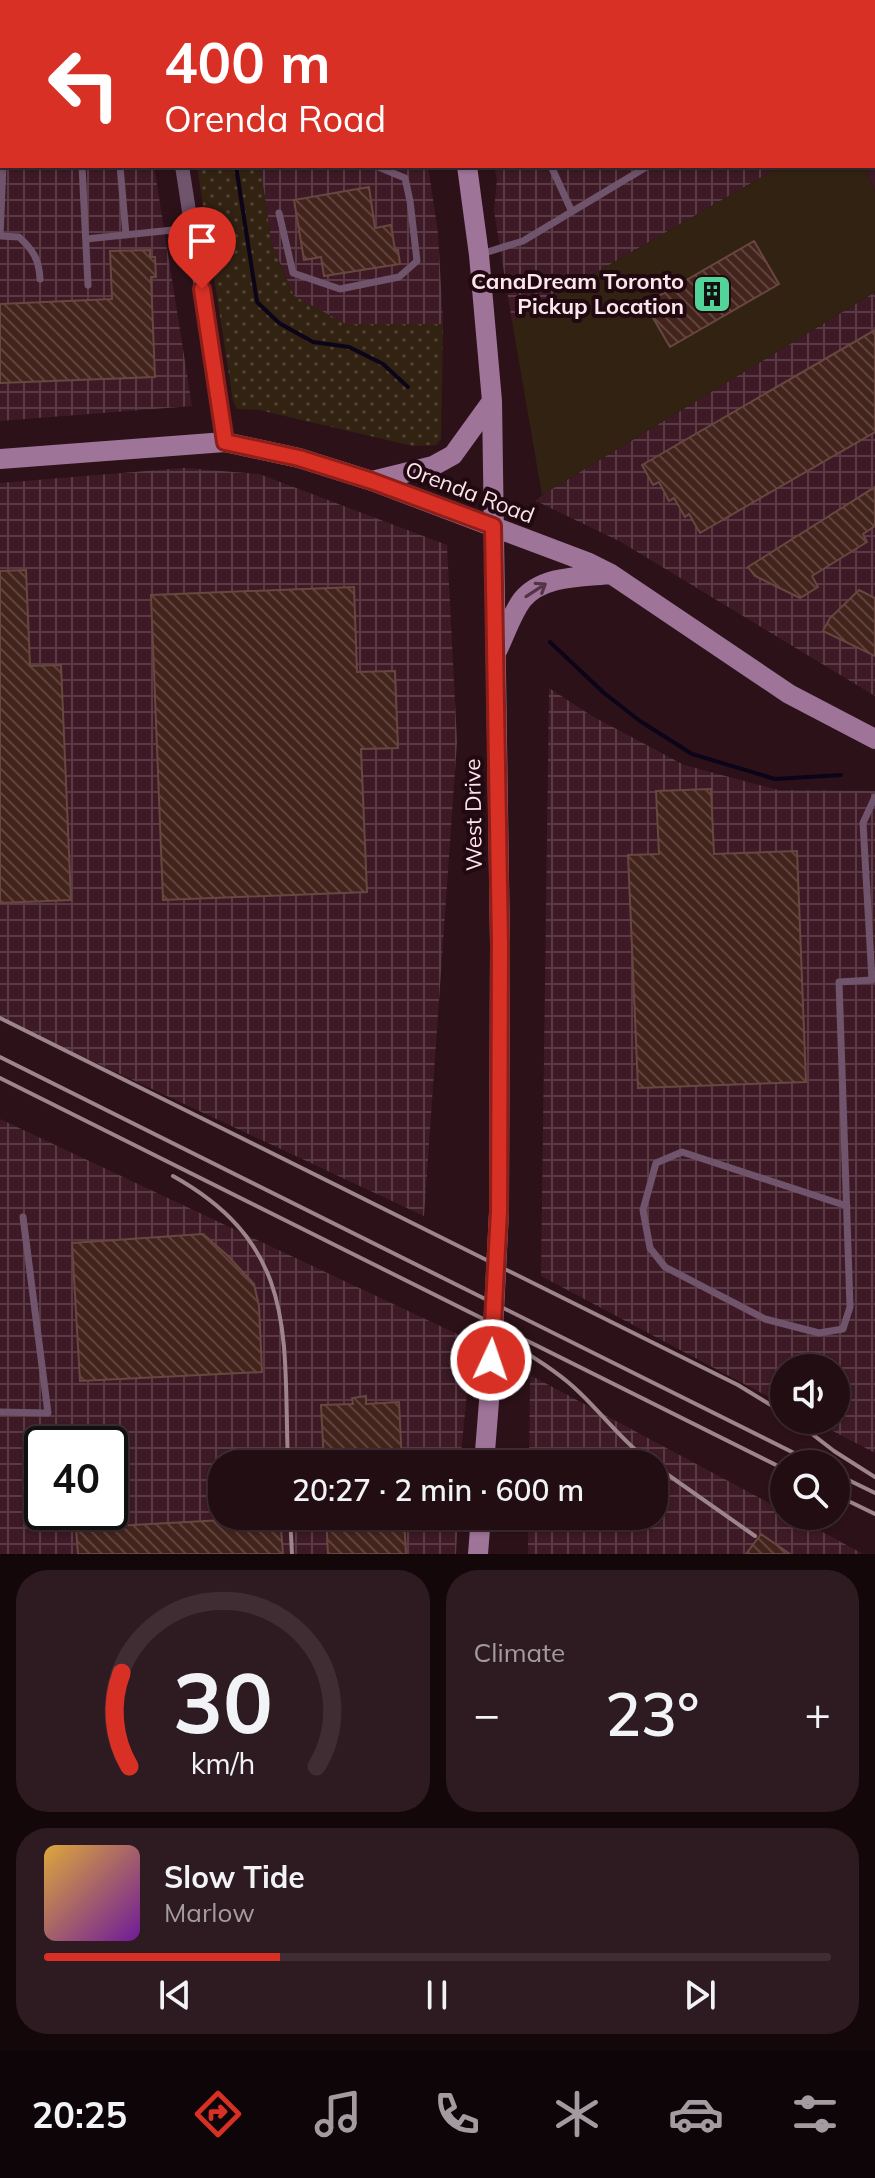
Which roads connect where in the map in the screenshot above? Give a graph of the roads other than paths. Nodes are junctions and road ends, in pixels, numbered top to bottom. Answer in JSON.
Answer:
{"nodes":[{"id":1,"x":3,"y":168,"type":"edge"},
{"id":2,"x":82,"y":168,"type":"edge"},
{"id":3,"x":120,"y":168,"type":"edge"},
{"id":4,"x":182,"y":168,"type":"edge"},
{"id":5,"x":381,"y":168,"type":"edge"},
{"id":6,"x":467,"y":168,"type":"edge"},
{"id":7,"x":552,"y":168,"type":"edge"},
{"id":8,"x":645,"y":168,"type":"edge"},
{"id":9,"x":572,"y":212,"type":"junction"},
{"id":10,"x":279,"y":213,"type":"dead end"},
{"id":11,"x":192,"y":228,"type":"junction"},
{"id":12,"x":126,"y":235,"type":"junction"},
{"id":13,"x":0,"y":236,"type":"edge"},
{"id":14,"x":86,"y":239,"type":"junction"},
{"id":15,"x":479,"y":255,"type":"junction"},
{"id":16,"x":40,"y":279,"type":"dead end"},
{"id":17,"x":88,"y":285,"type":"dead end"},
{"id":18,"x":492,"y":401,"type":"junction"},
{"id":19,"x":225,"y":442,"type":"junction"},
{"id":20,"x":0,"y":459,"type":"edge"},
{"id":21,"x":372,"y":481,"type":"junction"},
{"id":22,"x":493,"y":526,"type":"junction"},
{"id":23,"x":611,"y":574,"type":"junction"},
{"id":24,"x":495,"y":655,"type":"junction"},
{"id":25,"x":875,"y":739,"type":"edge"},
{"id":26,"x":875,"y":797,"type":"edge"},
{"id":27,"x":847,"y":1206,"type":"junction"},
{"id":28,"x":23,"y":1217,"type":"dead end"},
{"id":29,"x":0,"y":1412,"type":"edge"},
{"id":30,"x":485,"y":1450,"type":"edge"},
{"id":31,"x":480,"y":1530,"type":"edge"},
{"id":32,"x":478,"y":1554,"type":"edge"}],
"edges":[{"from":1,"to":13,"type":"lane"},
{"from":2,"to":14,"type":"lane"},
{"from":3,"to":12,"type":"lane"},
{"from":4,"to":11,"type":"street"},
{"from":5,"to":10,"type":"lane"},
{"from":6,"to":15,"type":"street","name":"West Drive"},
{"from":7,"to":9,"type":"lane"},
{"from":8,"to":9,"type":"lane"},
{"from":9,"to":15,"type":"lane"},
{"from":11,"to":12,"type":"lane"},
{"from":11,"to":19,"type":"street"},
{"from":12,"to":14,"type":"lane"},
{"from":13,"to":16,"type":"lane"},
{"from":14,"to":17,"type":"lane"},
{"from":15,"to":18,"type":"street","name":"West Drive"},
{"from":18,"to":21,"type":"street"},
{"from":18,"to":22,"type":"street","name":"West Drive"},
{"from":19,"to":20,"type":"street","name":"Orenda Road"},
{"from":19,"to":21,"type":"street","name":"Orenda Road"},
{"from":21,"to":22,"type":"street","name":"Orenda Road"},
{"from":22,"to":23,"type":"street","name":"Orenda Road"},
{"from":22,"to":24,"type":"street","name":"West Drive"},
{"from":24,"to":23,"type":"street","one_way":true},
{"from":23,"to":25,"type":"street","name":"Orenda Road"},
{"from":24,"to":30,"type":"street","name":"West Drive","bridge":true},
{"from":26,"to":27,"type":"lane"},
{"from":27,"to":27,"type":"lane"},
{"from":28,"to":29,"type":"lane"},
{"from":31,"to":32,"type":"street"}]}
